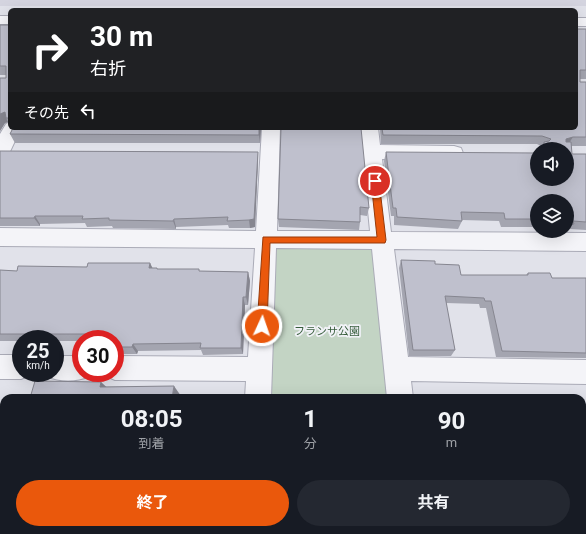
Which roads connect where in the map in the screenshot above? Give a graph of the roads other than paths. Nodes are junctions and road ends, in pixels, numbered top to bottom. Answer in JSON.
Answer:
{"nodes":[{"id":1,"x":12,"y":130,"type":"edge"},
{"id":2,"x":270,"y":130,"type":"edge"},
{"id":3,"x":369,"y":130,"type":"edge"},
{"id":4,"x":6,"y":152,"type":"edge"},
{"id":5,"x":372,"y":152,"type":"junction"},
{"id":6,"x":474,"y":153,"type":"edge"},
{"id":7,"x":0,"y":237,"type":"edge"},
{"id":8,"x":266,"y":239,"type":"junction"},
{"id":9,"x":382,"y":240,"type":"junction"},
{"id":10,"x":586,"y":242,"type":"edge"},
{"id":11,"x":0,"y":367,"type":"edge"},
{"id":12,"x":12,"y":367,"type":"edge"},
{"id":13,"x":124,"y":368,"type":"edge"},
{"id":14,"x":260,"y":369,"type":"junction"},
{"id":15,"x":397,"y":369,"type":"junction"},
{"id":16,"x":586,"y":372,"type":"edge"},
{"id":17,"x":258,"y":394,"type":"edge"},
{"id":18,"x":400,"y":394,"type":"edge"},
{"id":19,"x":415,"y":534,"type":"edge"},
{"id":20,"x":429,"y":534,"type":"edge"}],
"edges":[{"from":1,"to":4,"type":"street"},
{"from":2,"to":8,"type":"street"},
{"from":3,"to":5,"type":"street"},
{"from":5,"to":6,"type":"street"},
{"from":5,"to":9,"type":"street"},
{"from":7,"to":8,"type":"street"},
{"from":8,"to":9,"type":"street"},
{"from":8,"to":14,"type":"street"},
{"from":9,"to":10,"type":"street"},
{"from":9,"to":15,"type":"street"},
{"from":11,"to":12,"type":"street"},
{"from":13,"to":14,"type":"street"},
{"from":14,"to":17,"type":"street"},
{"from":15,"to":16,"type":"street"},
{"from":15,"to":18,"type":"street"},
{"from":19,"to":20,"type":"street"}]}
